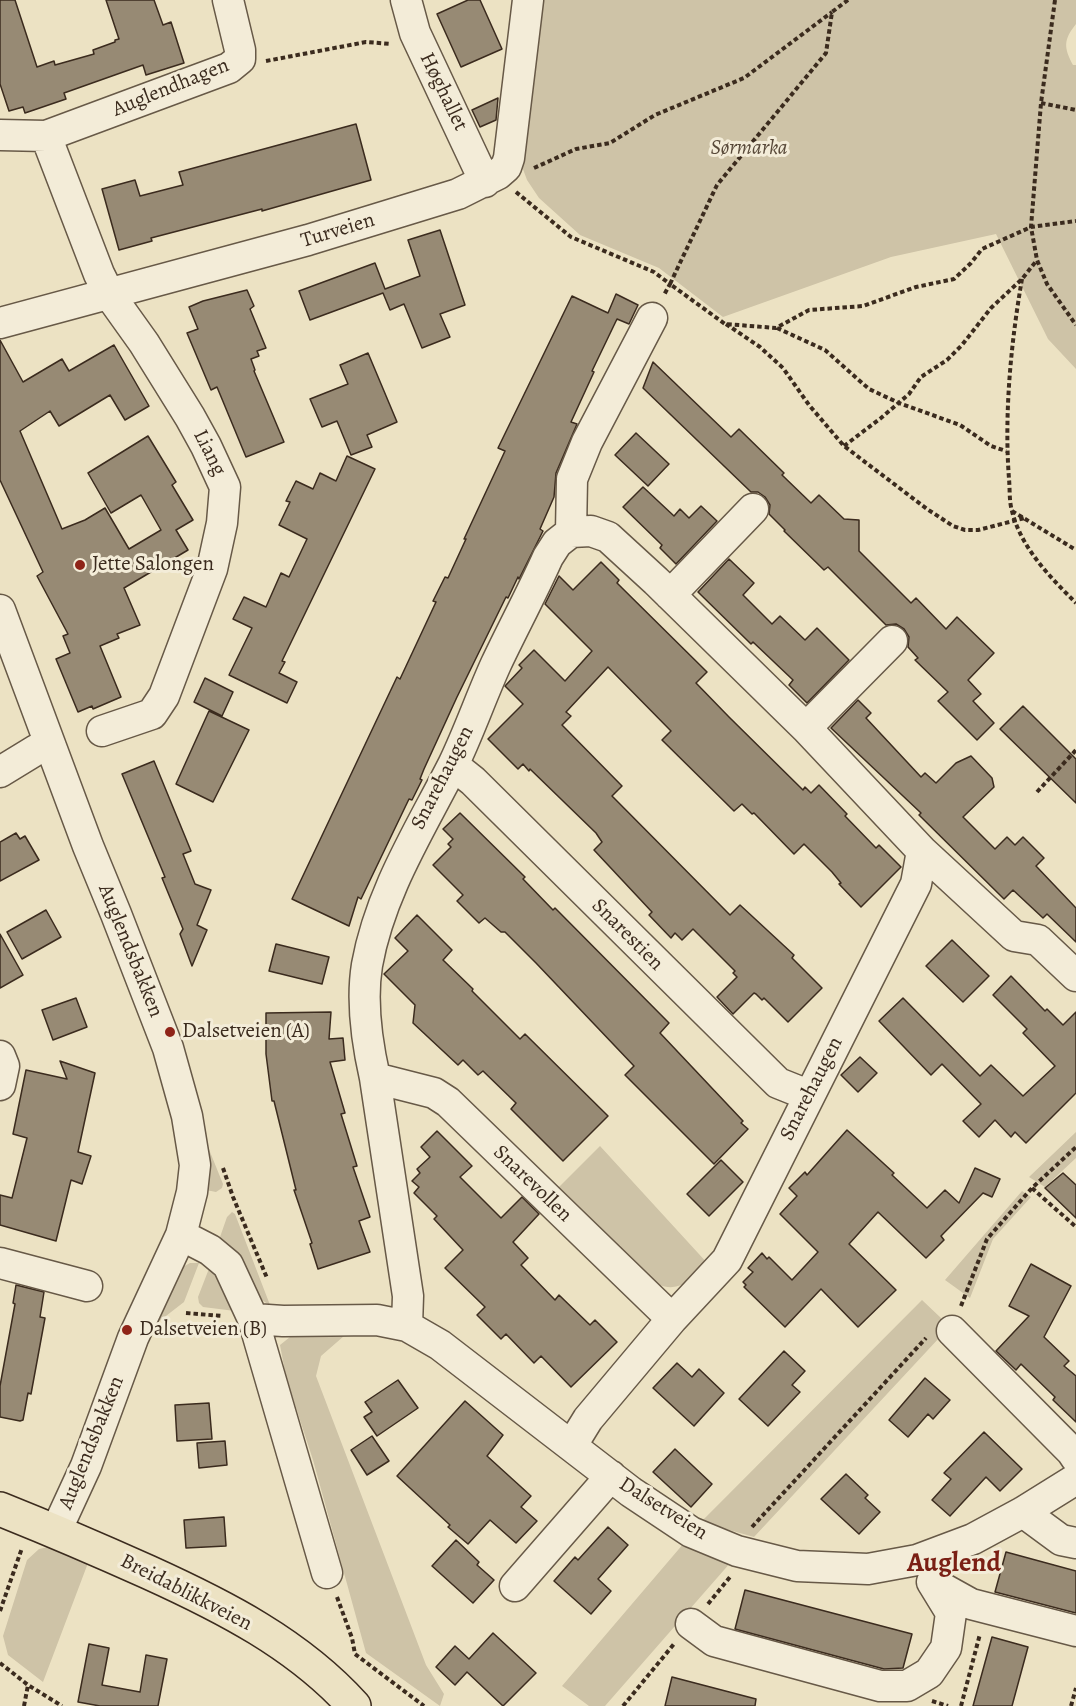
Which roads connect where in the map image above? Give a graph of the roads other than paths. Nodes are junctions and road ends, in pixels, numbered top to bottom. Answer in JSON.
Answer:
{"nodes":[{"id":1,"x":228,"y":0,"type":"edge"},
{"id":2,"x":406,"y":0,"type":"edge"},
{"id":3,"x":528,"y":0,"type":"edge"},
{"id":4,"x":0,"y":135,"type":"edge"},
{"id":5,"x":46,"y":136,"type":"junction"},
{"id":6,"x":492,"y":178,"type":"junction"},
{"id":7,"x":109,"y":294,"type":"junction"},
{"id":8,"x":652,"y":318,"type":"road end"},
{"id":9,"x":0,"y":323,"type":"edge"},
{"id":10,"x":753,"y":509,"type":"dead end"},
{"id":11,"x":571,"y":532,"type":"junction"},
{"id":12,"x":670,"y":595,"type":"junction"},
{"id":13,"x":0,"y":610,"type":"edge"},
{"id":14,"x":892,"y":641,"type":"dead end"},
{"id":15,"x":806,"y":728,"type":"junction"},
{"id":16,"x":102,"y":731,"type":"dead end"},
{"id":17,"x":51,"y":747,"type":"junction"},
{"id":18,"x":453,"y":765,"type":"junction"},
{"id":19,"x":0,"y":772,"type":"edge"},
{"id":20,"x":922,"y":851,"type":"junction"},
{"id":21,"x":1076,"y":976,"type":"edge"},
{"id":22,"x":0,"y":1056,"type":"edge"},
{"id":23,"x":375,"y":1078,"type":"junction"},
{"id":24,"x":0,"y":1085,"type":"edge"},
{"id":25,"x":808,"y":1095,"type":"junction"},
{"id":26,"x":181,"y":1235,"type":"junction"},
{"id":27,"x":0,"y":1263,"type":"edge"},
{"id":28,"x":87,"y":1286,"type":"dead end"},
{"id":29,"x":253,"y":1319,"type":"junction"},
{"id":30,"x":672,"y":1319,"type":"junction"},
{"id":31,"x":407,"y":1326,"type":"junction"},
{"id":32,"x":952,"y":1331,"type":"road end"},
{"id":33,"x":572,"y":1445,"type":"junction"},
{"id":34,"x":1076,"y":1458,"type":"edge"},
{"id":35,"x":611,"y":1476,"type":"junction"},
{"id":36,"x":1076,"y":1479,"type":"edge"},
{"id":37,"x":0,"y":1509,"type":"edge"},
{"id":38,"x":1023,"y":1512,"type":"junction"},
{"id":39,"x":56,"y":1531,"type":"junction"},
{"id":40,"x":1076,"y":1543,"type":"edge"},
{"id":41,"x":924,"y":1571,"type":"junction"},
{"id":42,"x":327,"y":1573,"type":"road end"},
{"id":43,"x":515,"y":1586,"type":"dead end"},
{"id":44,"x":691,"y":1624,"type":"dead end"},
{"id":45,"x":1076,"y":1631,"type":"edge"},
{"id":46,"x":354,"y":1706,"type":"edge"}],
"edges":[{"from":1,"to":5,"type":"street","name":"Auglendhagen"},
{"from":2,"to":6,"type":"street","name":"Høghallet"},
{"from":3,"to":6,"type":"street"},
{"from":4,"to":5,"type":"street","name":"Auglendhagen"},
{"from":5,"to":7,"type":"street"},
{"from":6,"to":7,"type":"street","name":"Turveien"},
{"from":7,"to":9,"type":"street","name":"Turveien"},
{"from":7,"to":16,"type":"street","name":"Liang"},
{"from":8,"to":11,"type":"street"},
{"from":10,"to":12,"type":"street"},
{"from":11,"to":12,"type":"street"},
{"from":11,"to":18,"type":"street","name":"Snarehaugen"},
{"from":12,"to":15,"type":"street"},
{"from":13,"to":17,"type":"street","name":"Auglendsbakken"},
{"from":14,"to":15,"type":"street"},
{"from":15,"to":20,"type":"street"},
{"from":17,"to":19,"type":"street"},
{"from":17,"to":26,"type":"street","name":"Auglendsbakken"},
{"from":18,"to":23,"type":"street","name":"Snarehaugen"},
{"from":18,"to":25,"type":"street","name":"Snarestien"},
{"from":20,"to":21,"type":"street"},
{"from":20,"to":25,"type":"street","name":"Snarehaugen"},
{"from":22,"to":24,"type":"street"},
{"from":23,"to":30,"type":"street","name":"Snarevollen"},
{"from":23,"to":31,"type":"street","name":"Snarehaugen"},
{"from":25,"to":30,"type":"street","name":"Snarehaugen"},
{"from":26,"to":29,"type":"street"},
{"from":26,"to":39,"type":"street","name":"Auglendsbakken"},
{"from":27,"to":28,"type":"street"},
{"from":29,"to":31,"type":"street","name":"Dalsetveien"},
{"from":29,"to":42,"type":"street"},
{"from":30,"to":33,"type":"street","name":"Snarehaugen"},
{"from":31,"to":33,"type":"street","name":"Dalsetveien"},
{"from":32,"to":34,"type":"street"},
{"from":33,"to":35,"type":"street","name":"Dalsetveien"},
{"from":35,"to":41,"type":"street","name":"Dalsetveien"},
{"from":35,"to":43,"type":"street","name":"Dalsetveien"},
{"from":36,"to":38,"type":"street","name":"Dalsetveien"},
{"from":37,"to":39,"type":"main road","name":"Breidablikkveien"},
{"from":38,"to":40,"type":"street"},
{"from":38,"to":41,"type":"street","name":"Dalsetveien"},
{"from":39,"to":46,"type":"main road","name":"Breidablikkveien"},
{"from":41,"to":44,"type":"street"},
{"from":41,"to":45,"type":"street"}]}
